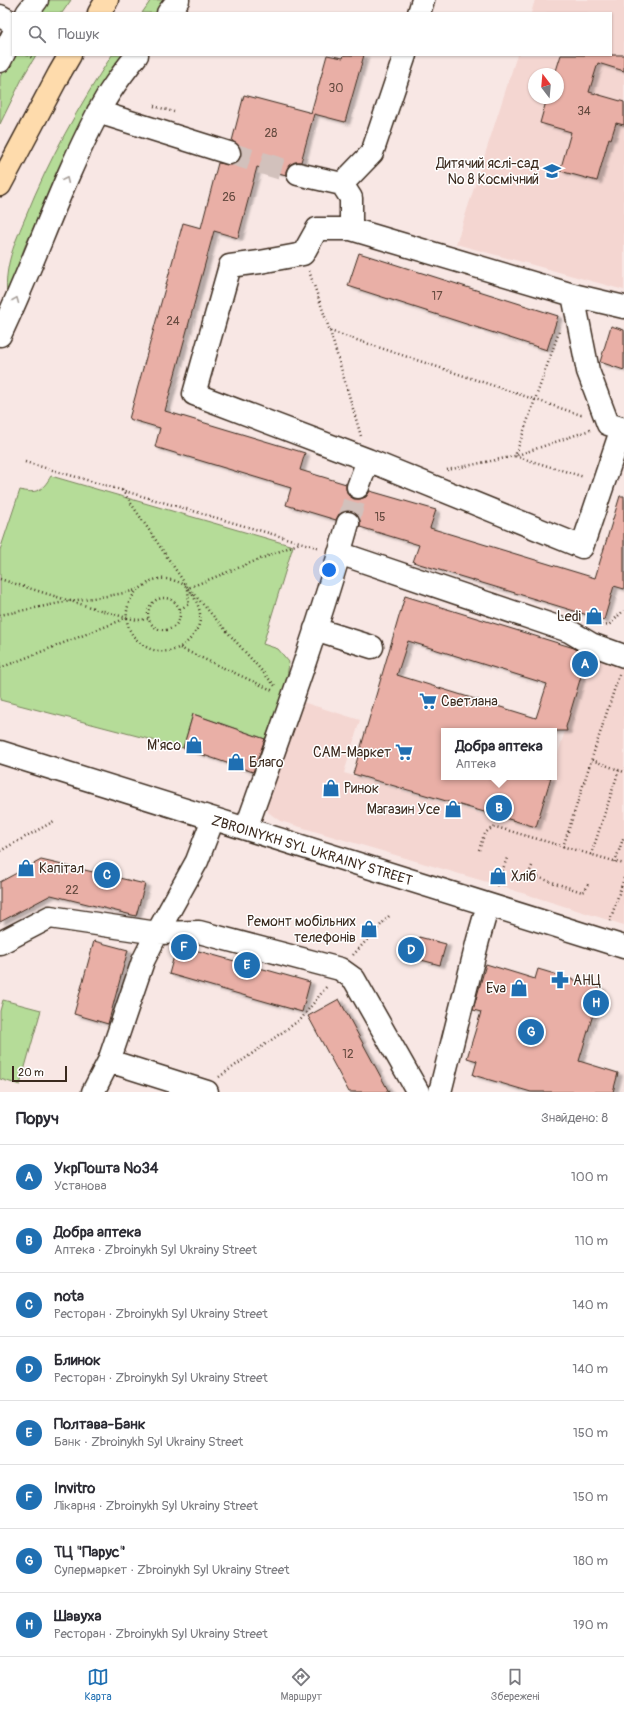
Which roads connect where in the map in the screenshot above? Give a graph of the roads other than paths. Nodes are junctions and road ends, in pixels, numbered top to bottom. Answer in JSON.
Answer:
{"nodes":[{"id":1,"x":36,"y":0,"type":"edge"},
{"id":2,"x":108,"y":0,"type":"edge"},
{"id":3,"x":178,"y":0,"type":"edge"},
{"id":4,"x":423,"y":0,"type":"edge"},
{"id":5,"x":28,"y":12,"type":"edge"},
{"id":6,"x":100,"y":12,"type":"edge"},
{"id":7,"x":169,"y":12,"type":"edge"},
{"id":8,"x":419,"y":12,"type":"edge"},
{"id":9,"x":0,"y":16,"type":"edge"},
{"id":10,"x":12,"y":22,"type":"edge"},
{"id":11,"x":12,"y":37,"type":"edge"},
{"id":12,"x":69,"y":56,"type":"edge"},
{"id":13,"x":136,"y":56,"type":"edge"},
{"id":14,"x":405,"y":56,"type":"edge"},
{"id":15,"x":0,"y":61,"type":"edge"},
{"id":16,"x":98,"y":112,"type":"junction"},
{"id":17,"x":229,"y":153,"type":"tunnel mouth"},
{"id":18,"x":298,"y":174,"type":"tunnel mouth"},
{"id":19,"x":342,"y":184,"type":"junction"},
{"id":20,"x":0,"y":185,"type":"edge"},
{"id":21,"x":351,"y":229,"type":"junction"},
{"id":22,"x":573,"y":295,"type":"junction"},
{"id":23,"x":624,"y":307,"type":"edge"},
{"id":24,"x":0,"y":336,"type":"edge"},
{"id":25,"x":618,"y":427,"type":"edge"},
{"id":26,"x":368,"y":460,"type":"junction"},
{"id":27,"x":358,"y":487,"type":"tunnel mouth"},
{"id":28,"x":348,"y":523,"type":"tunnel mouth"},
{"id":29,"x":339,"y":553,"type":"junction"},
{"id":30,"x":315,"y":629,"type":"junction"},
{"id":31,"x":372,"y":648,"type":"dead end"},
{"id":32,"x":622,"y":665,"type":"edge"},
{"id":33,"x":0,"y":752,"type":"edge"},
{"id":34,"x":213,"y":819,"type":"junction"},
{"id":35,"x":246,"y":829,"type":"junction"},
{"id":36,"x":488,"y":905,"type":"junction"},
{"id":37,"x":156,"y":932,"type":"junction"},
{"id":38,"x":0,"y":943,"type":"edge"},
{"id":39,"x":624,"y":947,"type":"edge"},
{"id":40,"x":109,"y":1061,"type":"junction"},
{"id":41,"x":204,"y":1091,"type":"edge"},
{"id":42,"x":93,"y":1092,"type":"edge"},
{"id":43,"x":418,"y":1092,"type":"edge"},
{"id":44,"x":440,"y":1092,"type":"edge"}],
"edges":[{"from":1,"to":5,"type":"street"},
{"from":2,"to":6,"type":"main road"},
{"from":3,"to":7,"type":"street"},
{"from":4,"to":8,"type":"street"},
{"from":9,"to":10,"type":"street"},
{"from":11,"to":15,"type":"street"},
{"from":12,"to":20,"type":"main road"},
{"from":13,"to":16,"type":"street"},
{"from":14,"to":19,"type":"street"},
{"from":16,"to":17,"type":"street"},
{"from":24,"to":16,"type":"street","one_way":true},
{"from":18,"to":19,"type":"street"},
{"from":19,"to":21,"type":"street"},
{"from":21,"to":22,"type":"street"},
{"from":21,"to":26,"type":"street"},
{"from":22,"to":23,"type":"street"},
{"from":22,"to":25,"type":"street"},
{"from":25,"to":26,"type":"street"},
{"from":26,"to":27,"type":"street"},
{"from":28,"to":29,"type":"street"},
{"from":29,"to":30,"type":"street"},
{"from":29,"to":32,"type":"street"},
{"from":30,"to":31,"type":"street"},
{"from":30,"to":35,"type":"street"},
{"from":33,"to":34,"type":"street","name":"ZBROINYKH SYL UKRAINY STREET"},
{"from":34,"to":35,"type":"street","name":"ZBROINYKH SYL UKRAINY STREET"},
{"from":34,"to":37,"type":"street"},
{"from":35,"to":36,"type":"street","name":"ZBROINYKH SYL UKRAINY STREET"},
{"from":36,"to":39,"type":"street","name":"ZBROINYKH SYL UKRAINY STREET"},
{"from":36,"to":44,"type":"street"},
{"from":37,"to":38,"type":"street"},
{"from":37,"to":40,"type":"street"},
{"from":37,"to":43,"type":"street"},
{"from":40,"to":41,"type":"street"},
{"from":40,"to":42,"type":"street"}]}
